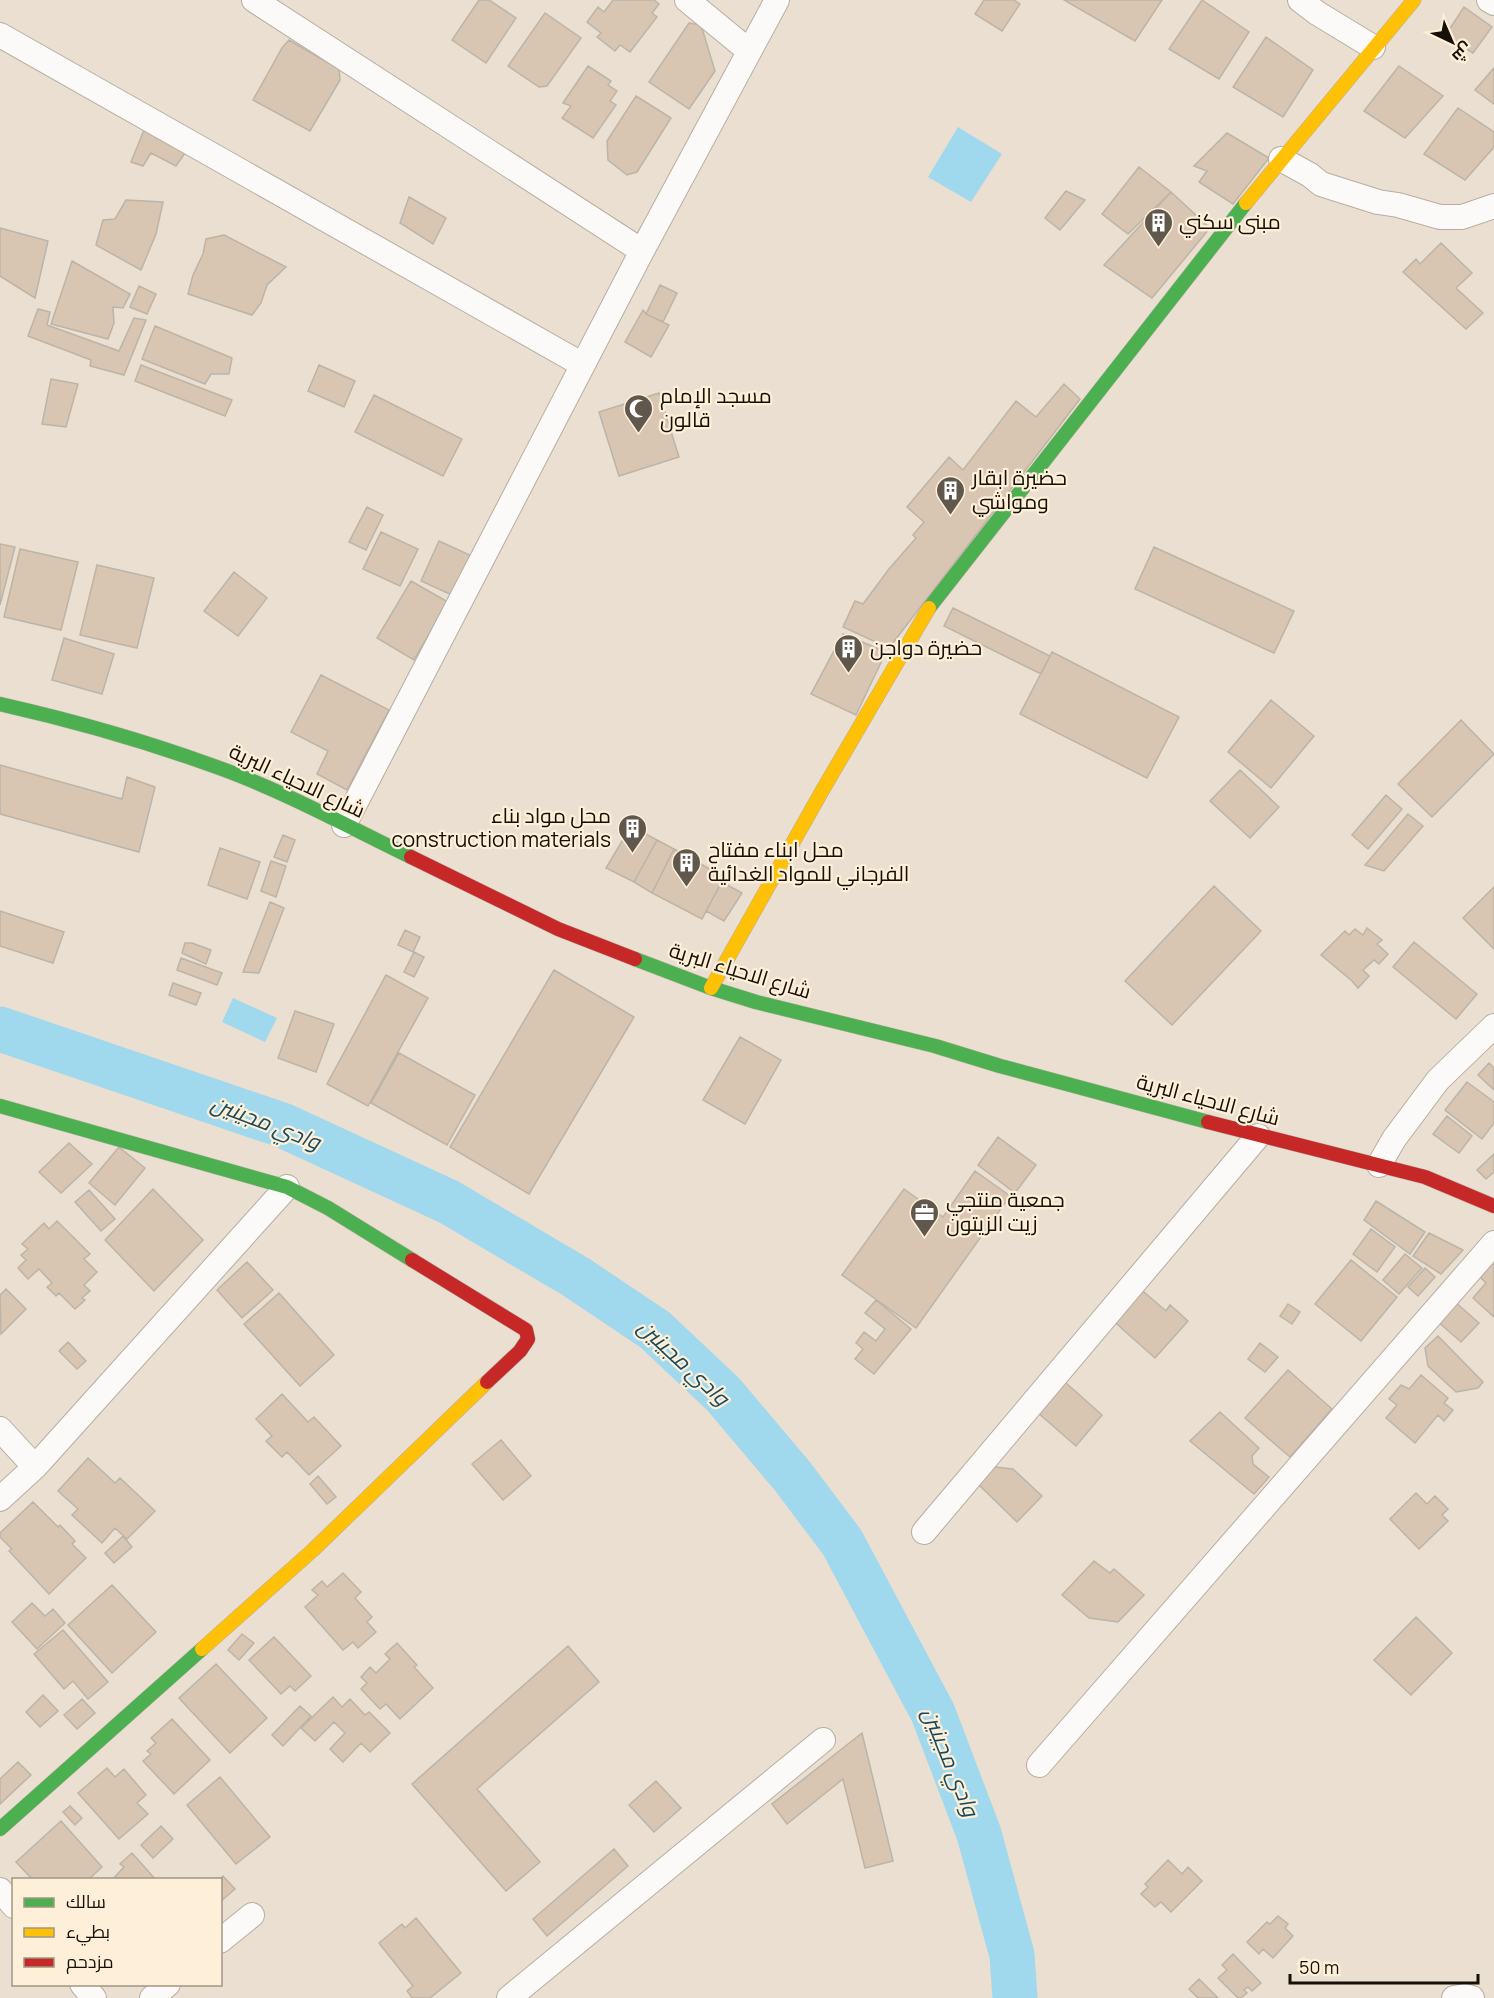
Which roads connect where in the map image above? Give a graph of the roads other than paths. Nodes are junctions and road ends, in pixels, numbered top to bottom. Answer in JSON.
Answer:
{"nodes":[{"id":1,"x":254,"y":0,"type":"edge"},
{"id":2,"x":687,"y":0,"type":"edge"},
{"id":3,"x":777,"y":0,"type":"edge"},
{"id":4,"x":1300,"y":0,"type":"edge"},
{"id":5,"x":1414,"y":0,"type":"edge"},
{"id":6,"x":1489,"y":0,"type":"edge"},
{"id":7,"x":1494,"y":3,"type":"edge"},
{"id":8,"x":0,"y":35,"type":"edge"},
{"id":9,"x":1373,"y":47,"type":"junction"},
{"id":10,"x":749,"y":51,"type":"junction"},
{"id":11,"x":1281,"y":159,"type":"junction"},
{"id":12,"x":1494,"y":206,"type":"edge"},
{"id":13,"x":642,"y":251,"type":"junction"},
{"id":14,"x":583,"y":366,"type":"junction"},
{"id":15,"x":0,"y":704,"type":"edge"},
{"id":16,"x":344,"y":825,"type":"junction"},
{"id":17,"x":711,"y":988,"type":"junction"},
{"id":18,"x":1494,"y":1026,"type":"edge"},
{"id":19,"x":0,"y":1106,"type":"edge"},
{"id":20,"x":1258,"y":1136,"type":"junction"},
{"id":21,"x":1379,"y":1164,"type":"junction"},
{"id":22,"x":287,"y":1187,"type":"junction"},
{"id":23,"x":1494,"y":1206,"type":"edge"},
{"id":24,"x":1494,"y":1243,"type":"edge"},
{"id":25,"x":0,"y":1429,"type":"edge"},
{"id":26,"x":35,"y":1467,"type":"junction"},
{"id":27,"x":0,"y":1499,"type":"edge"},
{"id":28,"x":924,"y":1532,"type":"dead end"},
{"id":29,"x":823,"y":1740,"type":"dead end"},
{"id":30,"x":1039,"y":1766,"type":"dead end"},
{"id":31,"x":0,"y":1829,"type":"edge"},
{"id":32,"x":0,"y":1890,"type":"edge"},
{"id":33,"x":12,"y":1904,"type":"edge"},
{"id":34,"x":252,"y":1915,"type":"dead end"},
{"id":35,"x":222,"y":1939,"type":"edge"},
{"id":36,"x":84,"y":1986,"type":"edge"},
{"id":37,"x":166,"y":1986,"type":"edge"},
{"id":38,"x":94,"y":1998,"type":"edge"},
{"id":39,"x":152,"y":1998,"type":"edge"},
{"id":40,"x":509,"y":1998,"type":"edge"},
{"id":41,"x":1454,"y":1998,"type":"edge"},
{"id":42,"x":1472,"y":1998,"type":"edge"}],
"edges":[{"from":1,"to":13,"type":"street"},
{"from":2,"to":10,"type":"street"},
{"from":3,"to":10,"type":"street"},
{"from":4,"to":9,"type":"street"},
{"from":5,"to":9,"type":"street"},
{"from":6,"to":7,"type":"street"},
{"from":8,"to":14,"type":"street"},
{"from":9,"to":11,"type":"street"},
{"from":10,"to":13,"type":"street"},
{"from":11,"to":12,"type":"street"},
{"from":11,"to":17,"type":"street"},
{"from":13,"to":14,"type":"street"},
{"from":14,"to":16,"type":"street"},
{"from":15,"to":16,"type":"street","name":"شارع الاحياء البرية"},
{"from":16,"to":17,"type":"street","name":"شارع الاحياء البرية"},
{"from":17,"to":20,"type":"street","name":"شارع الاحياء البرية"},
{"from":18,"to":21,"type":"street"},
{"from":19,"to":22,"type":"street"},
{"from":20,"to":21,"type":"street","name":"شارع الاحياء البرية"},
{"from":20,"to":28,"type":"street"},
{"from":21,"to":23,"type":"street","name":"شارع الاحياء البرية"},
{"from":22,"to":26,"type":"street"},
{"from":22,"to":31,"type":"street"},
{"from":24,"to":30,"type":"street"},
{"from":25,"to":26,"type":"street"},
{"from":26,"to":27,"type":"street"},
{"from":29,"to":40,"type":"street"},
{"from":32,"to":33,"type":"street"},
{"from":34,"to":35,"type":"street"},
{"from":36,"to":38,"type":"street"},
{"from":37,"to":39,"type":"street"},
{"from":41,"to":42,"type":"street"}]}
